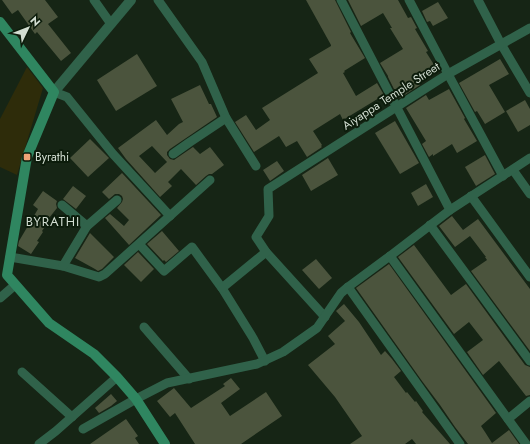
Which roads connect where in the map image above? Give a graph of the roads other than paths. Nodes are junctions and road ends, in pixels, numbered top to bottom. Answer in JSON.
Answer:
{"nodes":[{"id":1,"x":94,"y":0,"type":"edge"},
{"id":2,"x":131,"y":0,"type":"edge"},
{"id":3,"x":158,"y":0,"type":"edge"},
{"id":4,"x":340,"y":0,"type":"edge"},
{"id":5,"x":409,"y":0,"type":"edge"},
{"id":6,"x":478,"y":0,"type":"edge"},
{"id":7,"x":0,"y":22,"type":"edge"},
{"id":8,"x":111,"y":24,"type":"junction"},
{"id":9,"x":530,"y":28,"type":"edge"},
{"id":10,"x":501,"y":44,"type":"junction"},
{"id":11,"x":448,"y":74,"type":"junction"},
{"id":12,"x":54,"y":92,"type":"junction"},
{"id":13,"x":530,"y":93,"type":"edge"},
{"id":14,"x":397,"y":107,"type":"junction"},
{"id":15,"x":226,"y":118,"type":"junction"},
{"id":16,"x":173,"y":154,"type":"dead end"},
{"id":17,"x":530,"y":158,"type":"edge"},
{"id":18,"x":256,"y":166,"type":"dead end"},
{"id":19,"x":512,"y":170,"type":"junction"},
{"id":20,"x":503,"y":176,"type":"junction"},
{"id":21,"x":210,"y":180,"type":"dead end"},
{"id":22,"x":530,"y":194,"type":"edge"},
{"id":23,"x":471,"y":196,"type":"junction"},
{"id":24,"x":117,"y":200,"type":"dead end"},
{"id":25,"x":62,"y":205,"type":"dead end"},
{"id":26,"x":450,"y":210,"type":"junction"},
{"id":27,"x":170,"y":216,"type":"junction"},
{"id":28,"x":430,"y":225,"type":"junction"},
{"id":29,"x":87,"y":226,"type":"junction"},
{"id":30,"x":139,"y":244,"type":"junction"},
{"id":31,"x":266,"y":252,"type":"junction"},
{"id":32,"x":390,"y":256,"type":"junction"},
{"id":33,"x":10,"y":257,"type":"junction"},
{"id":34,"x":63,"y":266,"type":"junction"},
{"id":35,"x":4,"y":276,"type":"edge"},
{"id":36,"x":530,"y":277,"type":"edge"},
{"id":37,"x":15,"y":285,"type":"junction"},
{"id":38,"x":348,"y":286,"type":"junction"},
{"id":39,"x":222,"y":288,"type":"junction"},
{"id":40,"x":0,"y":298,"type":"edge"},
{"id":41,"x":324,"y":317,"type":"junction"},
{"id":42,"x":144,"y":327,"type":"dead end"},
{"id":43,"x":265,"y":361,"type":"junction"},
{"id":44,"x":530,"y":361,"type":"edge"},
{"id":45,"x":22,"y":372,"type":"dead end"},
{"id":46,"x":117,"y":377,"type":"junction"},
{"id":47,"x":190,"y":378,"type":"junction"},
{"id":48,"x":136,"y":399,"type":"junction"},
{"id":49,"x":530,"y":402,"type":"edge"},
{"id":50,"x":72,"y":417,"type":"junction"},
{"id":51,"x":508,"y":419,"type":"junction"},
{"id":52,"x":83,"y":428,"type":"dead end"},
{"id":53,"x":39,"y":444,"type":"edge"},
{"id":54,"x":165,"y":444,"type":"edge"},
{"id":55,"x":460,"y":444,"type":"edge"},
{"id":56,"x":526,"y":444,"type":"edge"}],
"edges":[{"from":1,"to":8,"type":"street"},
{"from":2,"to":8,"type":"street"},
{"from":3,"to":15,"type":"street"},
{"from":4,"to":14,"type":"street"},
{"from":5,"to":11,"type":"street"},
{"from":6,"to":10,"type":"street"},
{"from":7,"to":12,"type":"main road"},
{"from":8,"to":12,"type":"street"},
{"from":9,"to":10,"type":"street","name":"Aiyappa Temple Street"},
{"from":10,"to":11,"type":"street","name":"Aiyappa Temple Street"},
{"from":10,"to":13,"type":"street"},
{"from":11,"to":14,"type":"street","name":"Aiyappa Temple Street"},
{"from":11,"to":20,"type":"street"},
{"from":12,"to":27,"type":"street"},
{"from":12,"to":33,"type":"main road"},
{"from":14,"to":26,"type":"street"},
{"from":14,"to":31,"type":"street","name":"Aiyappa Temple Street"},
{"from":15,"to":16,"type":"street"},
{"from":15,"to":18,"type":"street"},
{"from":17,"to":19,"type":"street"},
{"from":19,"to":20,"type":"street"},
{"from":19,"to":22,"type":"street"},
{"from":20,"to":23,"type":"street"},
{"from":21,"to":27,"type":"street"},
{"from":23,"to":26,"type":"street"},
{"from":23,"to":36,"type":"street"},
{"from":24,"to":29,"type":"street"},
{"from":25,"to":29,"type":"street"},
{"from":26,"to":28,"type":"street"},
{"from":27,"to":30,"type":"street"},
{"from":28,"to":32,"type":"street"},
{"from":28,"to":44,"type":"street"},
{"from":29,"to":34,"type":"street"},
{"from":30,"to":34,"type":"street"},
{"from":30,"to":39,"type":"street"},
{"from":31,"to":39,"type":"street"},
{"from":31,"to":41,"type":"street"},
{"from":32,"to":38,"type":"street"},
{"from":32,"to":51,"type":"street"},
{"from":33,"to":34,"type":"street"},
{"from":33,"to":35,"type":"main road"},
{"from":35,"to":37,"type":"main road"},
{"from":37,"to":40,"type":"street"},
{"from":37,"to":46,"type":"main road"},
{"from":38,"to":41,"type":"street"},
{"from":38,"to":55,"type":"street"},
{"from":39,"to":43,"type":"street"},
{"from":41,"to":43,"type":"street"},
{"from":42,"to":47,"type":"street"},
{"from":43,"to":47,"type":"street"},
{"from":45,"to":50,"type":"street"},
{"from":46,"to":48,"type":"main road"},
{"from":46,"to":50,"type":"street"},
{"from":47,"to":48,"type":"street"},
{"from":48,"to":52,"type":"street"},
{"from":48,"to":54,"type":"main road"},
{"from":49,"to":51,"type":"street"},
{"from":50,"to":53,"type":"street"},
{"from":51,"to":56,"type":"street"}]}
